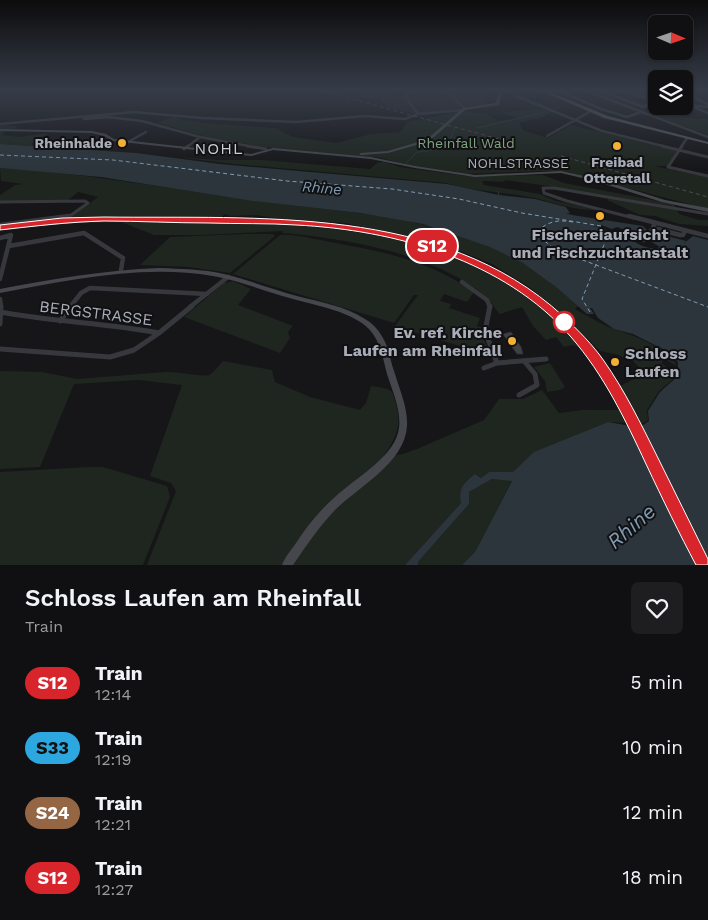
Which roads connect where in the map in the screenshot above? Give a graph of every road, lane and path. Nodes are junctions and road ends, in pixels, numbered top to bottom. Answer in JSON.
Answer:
{"nodes":[{"id":1,"x":86,"y":116,"type":"edge"},
{"id":2,"x":188,"y":116,"type":"edge"},
{"id":3,"x":361,"y":116,"type":"edge"},
{"id":4,"x":370,"y":116,"type":"edge"},
{"id":5,"x":412,"y":116,"type":"edge"},
{"id":6,"x":456,"y":116,"type":"edge"},
{"id":7,"x":564,"y":116,"type":"edge"},
{"id":8,"x":581,"y":116,"type":"edge"},
{"id":9,"x":605,"y":116,"type":"edge"},
{"id":10,"x":653,"y":116,"type":"edge"},
{"id":11,"x":81,"y":117,"type":"junction"},
{"id":12,"x":572,"y":120,"type":"junction"},
{"id":13,"x":0,"y":124,"type":"edge"},
{"id":14,"x":0,"y":130,"type":"edge"},
{"id":15,"x":146,"y":132,"type":"dead end"},
{"id":16,"x":547,"y":136,"type":"dead end"},
{"id":17,"x":200,"y":137,"type":"junction"},
{"id":18,"x":708,"y":137,"type":"edge"},
{"id":19,"x":687,"y":138,"type":"junction"},
{"id":20,"x":128,"y":142,"type":"junction"},
{"id":21,"x":708,"y":143,"type":"edge"},
{"id":22,"x":184,"y":149,"type":"junction"},
{"id":23,"x":266,"y":149,"type":"junction"},
{"id":24,"x":680,"y":149,"type":"junction"},
{"id":25,"x":708,"y":156,"type":"edge"},
{"id":26,"x":356,"y":157,"type":"junction"},
{"id":27,"x":708,"y":176,"type":"edge"},
{"id":28,"x":0,"y":202,"type":"edge"},
{"id":29,"x":708,"y":212,"type":"edge"},
{"id":30,"x":0,"y":225,"type":"edge"},
{"id":31,"x":652,"y":228,"type":"junction"},
{"id":32,"x":708,"y":236,"type":"edge"},
{"id":33,"x":0,"y":238,"type":"edge"},
{"id":34,"x":644,"y":240,"type":"dead end"},
{"id":35,"x":9,"y":246,"type":"junction"},
{"id":36,"x":6,"y":255,"type":"junction"},
{"id":37,"x":0,"y":256,"type":"edge"},
{"id":38,"x":121,"y":270,"type":"junction"},
{"id":39,"x":228,"y":277,"type":"junction"},
{"id":40,"x":0,"y":279,"type":"edge"},
{"id":41,"x":462,"y":282,"type":"dead end"},
{"id":42,"x":0,"y":291,"type":"edge"},
{"id":43,"x":207,"y":294,"type":"junction"},
{"id":44,"x":0,"y":299,"type":"edge"},
{"id":45,"x":1,"y":312,"type":"edge"},
{"id":46,"x":60,"y":321,"type":"junction"},
{"id":47,"x":0,"y":324,"type":"edge"},
{"id":48,"x":159,"y":333,"type":"junction"},
{"id":49,"x":0,"y":349,"type":"edge"},
{"id":50,"x":546,"y":359,"type":"dead end"},
{"id":51,"x":524,"y":361,"type":"junction"},
{"id":52,"x":497,"y":363,"type":"junction"},
{"id":53,"x":484,"y":368,"type":"dead end"},
{"id":54,"x":519,"y":394,"type":"dead end"},
{"id":55,"x":287,"y":565,"type":"edge"}],
"edges":[{"from":1,"to":11,"type":"street"},
{"from":2,"to":3,"type":"street"},
{"from":4,"to":5,"type":"street"},
{"from":6,"to":26,"type":"street"},
{"from":7,"to":12,"type":"street"},
{"from":8,"to":12,"type":"street"},
{"from":9,"to":19,"type":"main road"},
{"from":10,"to":18,"type":"street"},
{"from":11,"to":13,"type":"street"},
{"from":11,"to":17,"type":"street"},
{"from":12,"to":16,"type":"street"},
{"from":12,"to":24,"type":"street"},
{"from":14,"to":20,"type":"street","name":"NOHLSTRASSE"},
{"from":15,"to":20,"type":"street"},
{"from":17,"to":22,"type":"street"},
{"from":17,"to":23,"type":"street"},
{"from":19,"to":21,"type":"main road"},
{"from":19,"to":24,"type":"street"},
{"from":20,"to":22,"type":"street","name":"NOHLSTRASSE"},
{"from":22,"to":23,"type":"street","name":"NOHLSTRASSE"},
{"from":23,"to":26,"type":"street","name":"NOHLSTRASSE"},
{"from":24,"to":25,"type":"street"},
{"from":24,"to":27,"type":"street"},
{"from":26,"to":29,"type":"street","name":"NOHLSTRASSE"},
{"from":28,"to":30,"type":"street"},
{"from":29,"to":31,"type":"street"},
{"from":31,"to":32,"type":"street"},
{"from":31,"to":34,"type":"street"},
{"from":33,"to":35,"type":"street"},
{"from":35,"to":36,"type":"street"},
{"from":35,"to":38,"type":"street"},
{"from":36,"to":37,"type":"street"},
{"from":36,"to":40,"type":"street"},
{"from":38,"to":39,"type":"street"},
{"from":38,"to":42,"type":"street"},
{"from":39,"to":43,"type":"street","name":"BERGSTRASSE"},
{"from":39,"to":55,"type":"street"},
{"from":41,"to":52,"type":"street"},
{"from":43,"to":46,"type":"street"},
{"from":43,"to":48,"type":"street","name":"BERGSTRASSE"},
{"from":44,"to":45,"type":"street"},
{"from":45,"to":46,"type":"street","name":"BERGSTRASSE"},
{"from":45,"to":47,"type":"street"},
{"from":46,"to":48,"type":"street","name":"BERGSTRASSE"},
{"from":48,"to":49,"type":"street"},
{"from":50,"to":51,"type":"street"},
{"from":51,"to":52,"type":"street"},
{"from":51,"to":54,"type":"street"},
{"from":52,"to":53,"type":"street"}]}
